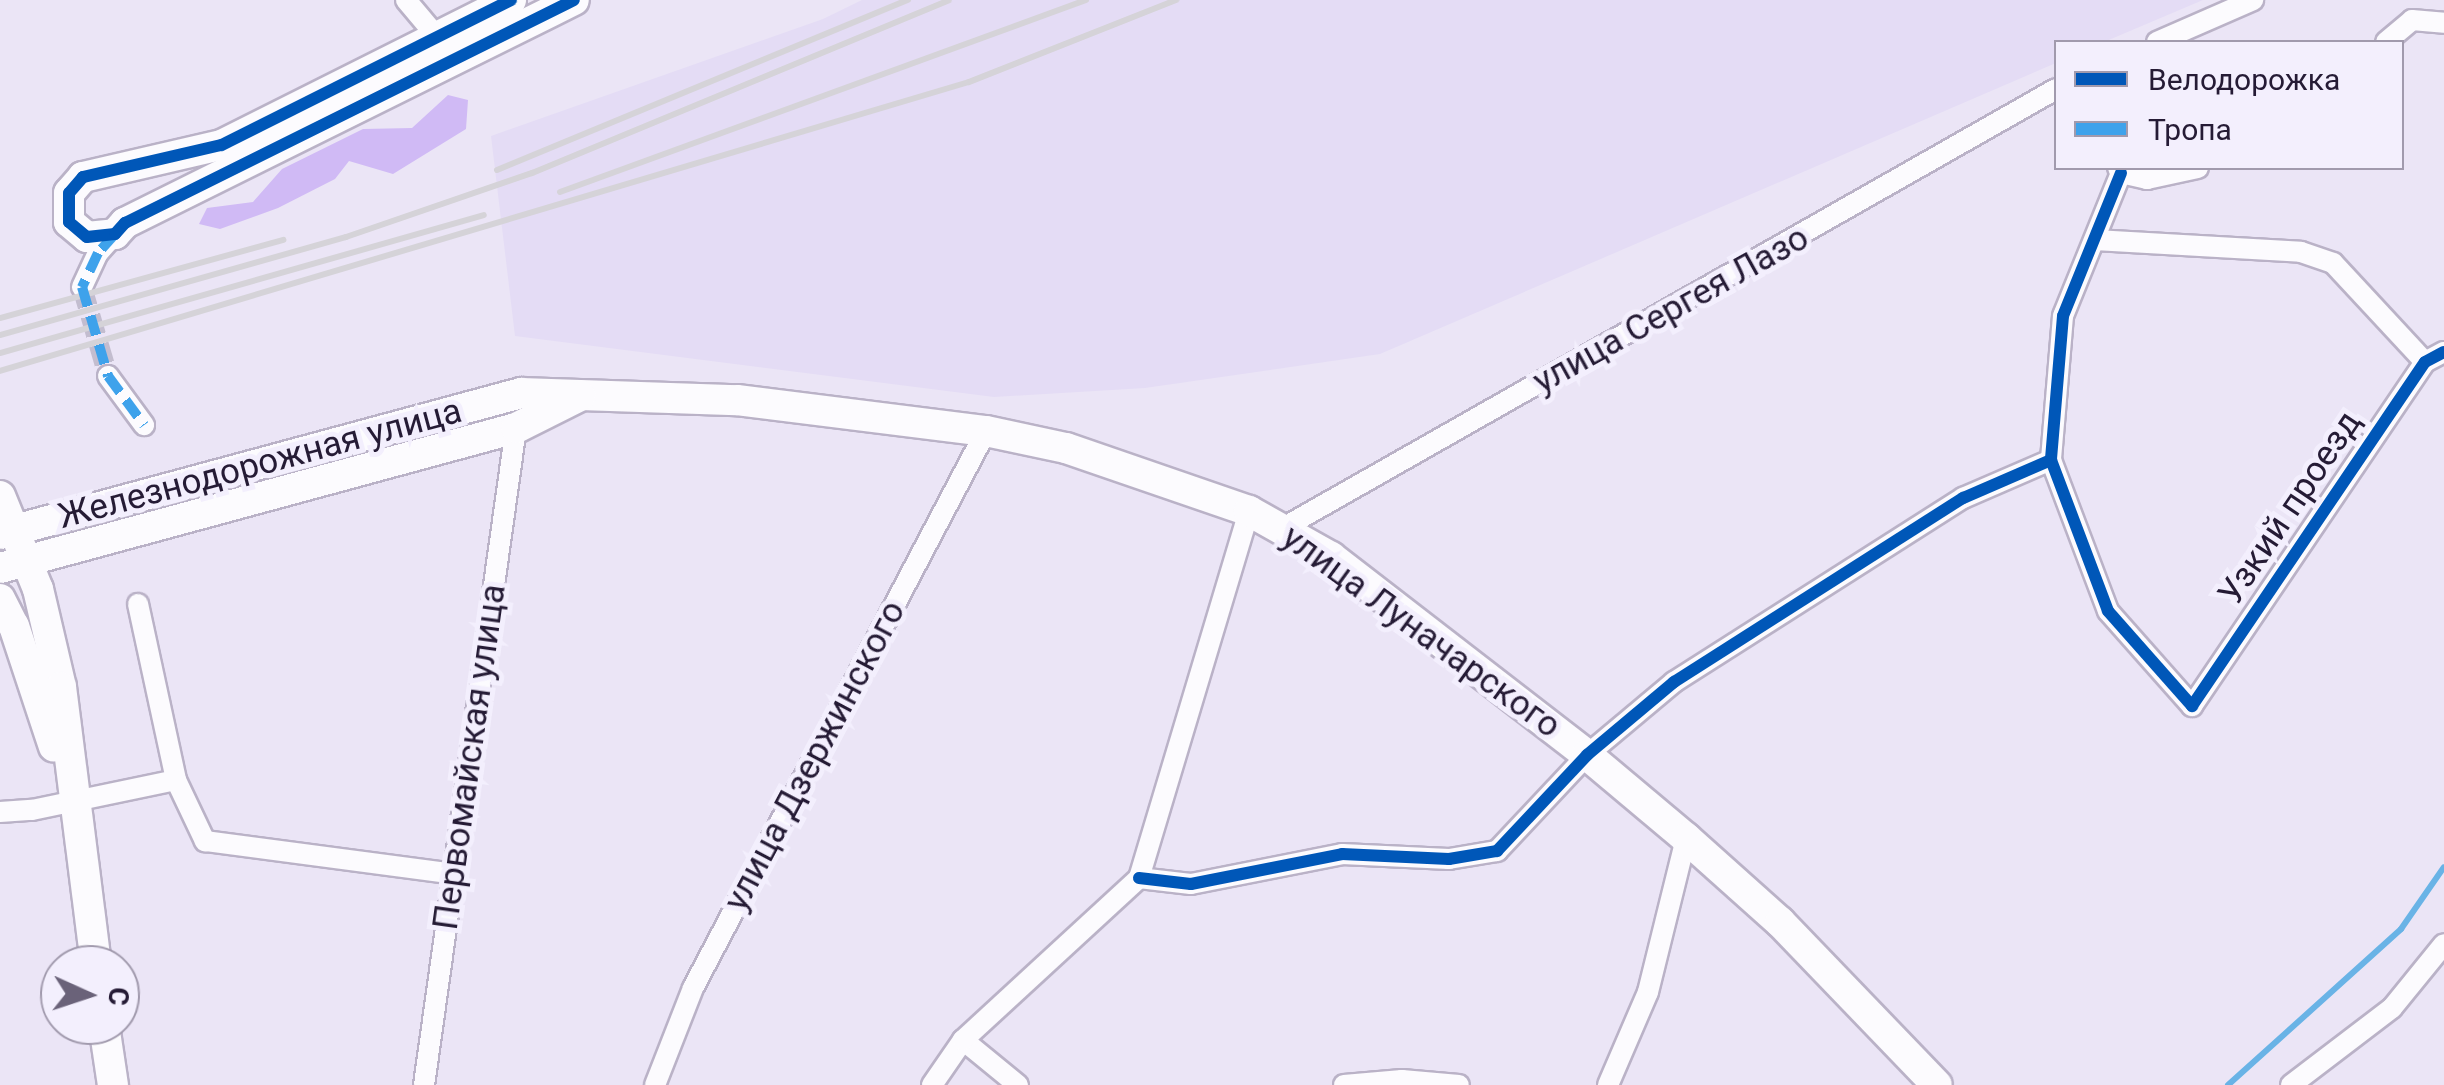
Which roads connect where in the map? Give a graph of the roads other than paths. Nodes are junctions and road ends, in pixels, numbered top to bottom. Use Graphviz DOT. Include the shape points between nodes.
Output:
graph roads {
  1 [pos="406,0"];
  2 [pos="511,0"];
  3 [pos="574,0"];
  4 [pos="2252,0"];
  5 [pos="2444,23"];
  6 [pos="438,38"];
  7 [pos="2162,40"];
  8 [pos="2388,40"];
  9 [pos="2054,90"];
  10 [pos="2120,170"];
  11 [pos="2188,170"];
  12 [pos="98,174"];
  13 [pos="120,228"];
  14 [pos="2095,240"];
  15 [pos="82,288"];
  16 [pos="2435,357"];
  17 [pos="108,376"];
  18 [pos="521,393"];
  19 [pos="582,395"];
  20 [pos="144,425"];
  21 [pos="516,428"];
  22 [pos="986,432"];
  23 [pos="2051,460"];
  24 [pos="0,496"];
  25 [pos="1250,511"];
  26 [pos="1284,528"];
  27 [pos="6,532"];
  28 [pos="13,564"];
  29 [pos="0,599"];
  30 [pos="138,604"];
  31 [pos="1587,755"];
  32 [pos="176,780"];
  33 [pos="73,802"];
  34 [pos="0,812"];
  35 [pos="1686,838"];
  36 [pos="454,874"];
  37 [pos="1139,878"];
  38 [pos="2444,944"];
  39 [pos="93,945"];
  40 [pos="963,1040"];
  41 [pos="107,1045"];
  42 [pos="112,1085"];
  43 [pos="424,1085"];
  44 [pos="655,1085"];
  45 [pos="932,1085"];
  46 [pos="1018,1085"];
  47 [pos="1344,1085"];
  48 [pos="1459,1085"];
  49 [pos="1608,1085"];
  50 [pos="1937,1085"];
  51 [pos="2291,1085"];
  1 -- 6 [label="street"];
  2 -- 6 [label="main road"];
  3 -- 13 [label="main road"];
  4 -- 7 [label="street"];
  5 -- 8 [label="street" via="2412,20"];
  6 -- 12 [label="main road" via="221,145"];
  9 -- 26 [label="street, улица Сергея Лазо"];
  10 -- 11 [label="street" via="2147,178"];
  10 -- 14 [label="street"];
  12 -- 13 [label="main road" via="124,189 130,201"];
  12 -- 13 [label="main road" via="74,184 66,211 87,236"];
  13 -- 15 [label="street" via="98,253"];
  14 -- 16 [label="street" via="2301,252 2333,263"];
  14 -- 23 [label="street" via="2063,316"];
  16 -- 23 [label="street, Узкий проезд" via="2192,706 2108,610"];
  17 -- 20 [label="street"];
  18 -- 19 [label="main road, улица Луначарского"];
  18 -- 21 [label="main road"];
  18 -- 27 [label="main road, Железнодорожная улица"];
  19 -- 21 [label="main road, Железнодорожная улица"];
  19 -- 22 [label="main road, улица Луначарского" via="737,400"];
  21 -- 28 [label="main road, Железнодорожная улица"];
  21 -- 36 [label="street, Первомайская улица"];
  22 -- 25 [label="main road, улица Луначарского" via="1130,468"];
  22 -- 44 [label="street, улица Дзержинского" via="693,988"];
  23 -- 31 [label="street" via="1963,498 1706,661"];
  24 -- 27 [label="main road"];
  25 -- 26 [label="main road, улица Луначарского"];
  25 -- 37 [label="street"];
  26 -- 31 [label="main road, улица Луначарского"];
  27 -- 28 [label="main road"];
  28 -- 33 [label="main road" via="38,588 61,687"];
  29 -- 33 [label="main road"];
  30 -- 32 [label="street"];
  31 -- 35 [label="main road, улица Луначарского"];
  31 -- 37 [label="street" via="1498,851 1449,858 1342,854 1191,884"];
  32 -- 33 [label="street"];
  32 -- 36 [label="street" via="205,840"];
  33 -- 34 [label="street"];
  33 -- 39 [label="main road"];
  35 -- 49 [label="street" via="1648,992"];
  35 -- 50 [label="main road, улица Луначарского" via="1780,922"];
  36 -- 43 [label="street, Первомайская улица"];
  37 -- 40 [label="street"];
  38 -- 51 [label="street" via="2392,1008"];
  40 -- 45 [label="street"];
  40 -- 46 [label="street"];
  41 -- 42 [label="main road"];
  47 -- 48 [label="street"];
}
